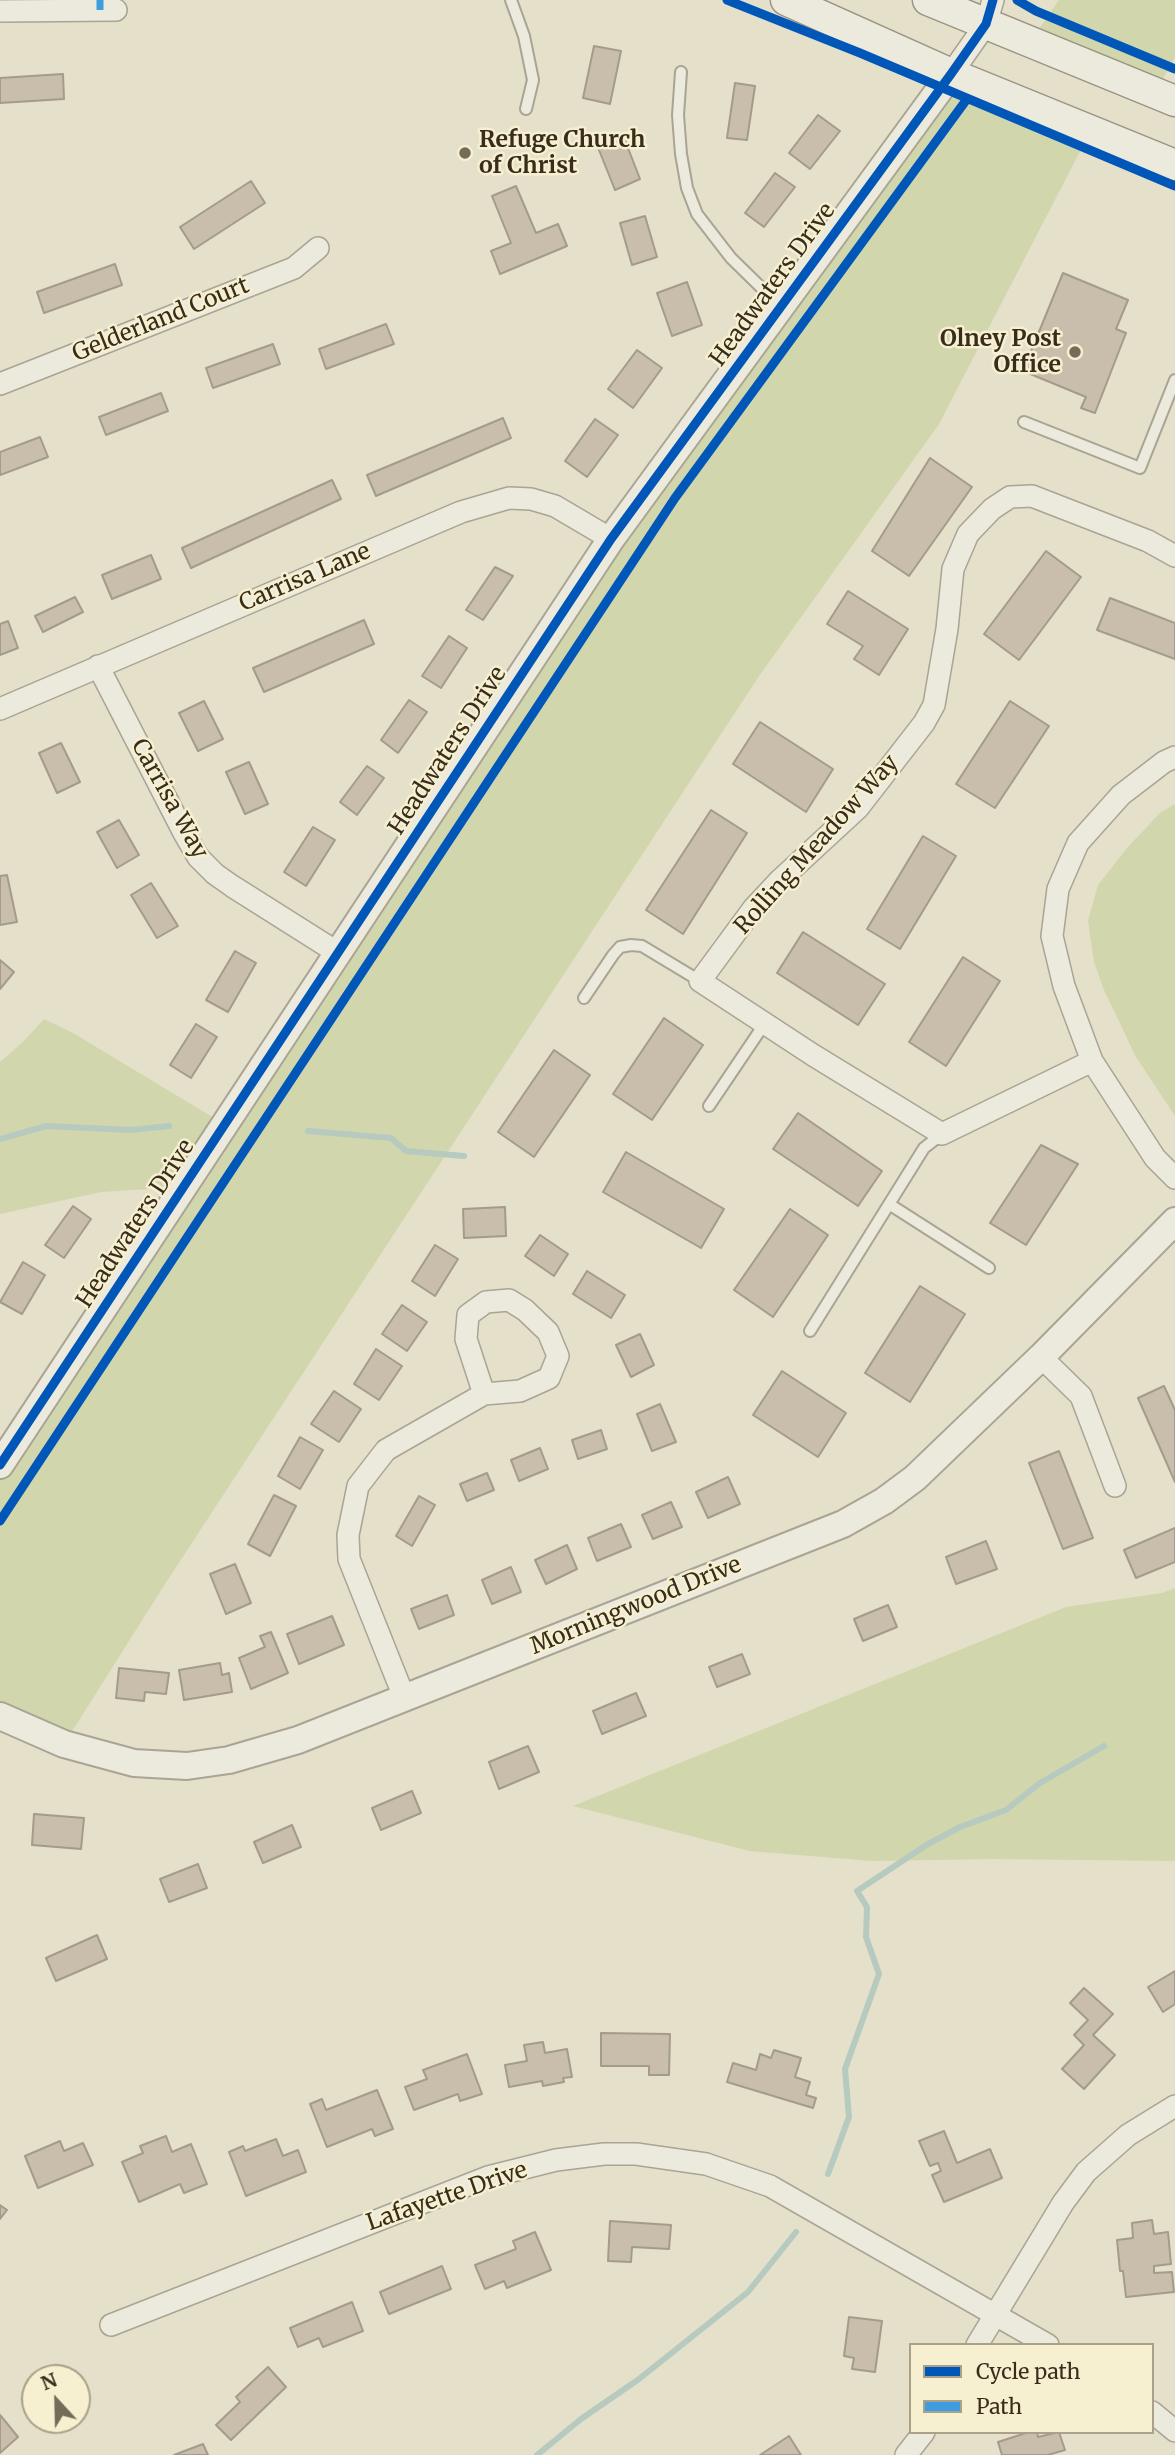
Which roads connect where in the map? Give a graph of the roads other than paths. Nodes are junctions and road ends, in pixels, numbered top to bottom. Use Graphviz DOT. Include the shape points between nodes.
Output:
graph roads {
  1 [pos="511,0"];
  2 [pos="786,0"];
  3 [pos="928,0"];
  4 [pos="116,10"];
  5 [pos="0,11"];
  6 [pos="989,12"];
  7 [pos="681,72"];
  8 [pos="951,74"];
  9 [pos="1175,101"];
  10 [pos="526,109"];
  11 [pos="1175,165"];
  12 [pos="318,248"];
  13 [pos="781,307"];
  14 [pos="1175,380"];
  15 [pos="0,384"];
  16 [pos="1024,422"];
  17 [pos="611,539"];
  18 [pos="1175,556"];
  19 [pos="98,666"];
  20 [pos="0,709"];
  21 [pos="1175,757"];
  22 [pos="338,953"];
  23 [pos="700,981"];
  24 [pos="584,998"];
  25 [pos="765,1023"];
  26 [pos="1092,1061"];
  27 [pos="709,1106"];
  28 [pos="942,1134"];
  29 [pos="1175,1178"];
  30 [pos="889,1204"];
  31 [pos="1175,1221"];
  32 [pos="989,1268"];
  33 [pos="810,1331"];
  34 [pos="1041,1357"];
  35 [pos="484,1395"];
  36 [pos="0,1465"];
  37 [pos="1115,1486"];
  38 [pos="404,1697"];
  39 [pos="0,1716"];
  40 [pos="1175,2106"];
  41 [pos="996,2314"];
  42 [pos="111,2325"];
  43 [pos="978,2343"];
  44 [pos="1045,2343"];
  45 [pos="1154,2414"];
  46 [pos="1175,2431"];
  47 [pos="922,2434"];
  48 [pos="906,2455"];
  1 -- 10 [label="lane" via="533,80"];
  2 -- 8 [label="main road"];
  3 -- 6 [label="main road"];
  4 -- 5 [label="street"];
  6 -- 8 [label="street"];
  6 -- 9 [label="main road"];
  7 -- 13 [label="lane" via="681,154 697,214 731,258"];
  8 -- 11 [label="main road"];
  8 -- 13 [label="street, Headwaters Drive"];
  12 -- 15 [label="street, Gelderland Court" via="294,268"];
  13 -- 17 [label="street, Headwaters Drive"];
  14 -- 16 [label="lane" via="1140,468"];
  17 -- 19 [label="street, Carrisa Lane" via="555,506 509,498 461,512"];
  17 -- 22 [label="street, Headwaters Drive"];
  18 -- 23 [label="street, Rolling Meadow Way" via="1032,496 1010,497 992,509 968,534 953,569 934,705 924,723 858,808 753,909"];
  19 -- 20 [label="street, Carrisa Lane"];
  19 -- 22 [label="street, Carrisa Way" via="198,857 232,886"];
  21 -- 26 [label="street" via="1121,795 1078,843 1058,889 1052,936 1064,986"];
  22 -- 36 [label="street, Headwaters Drive"];
  23 -- 24 [label="lane" via="642,946 631,945 620,947"];
  23 -- 25 [label="street"];
  25 -- 27 [label="lane"];
  25 -- 28 [label="street"];
  26 -- 28 [label="street"];
  26 -- 29 [label="street" via="1155,1158"];
  28 -- 30 [label="lane" via="925,1148"];
  30 -- 32 [label="lane"];
  30 -- 33 [label="lane"];
  31 -- 34 [label="street, Morningwood Drive"];
  34 -- 37 [label="street" via="1080,1396"];
  34 -- 38 [label="street, Morningwood Drive" via="915,1478 843,1524"];
  35 -- 35 [label="street" via="520,1391 549,1378 558,1356 548,1332 509,1300 486,1302 468,1315 466,1339"];
  35 -- 38 [label="street" via="386,1450 358,1486 348,1535 349,1559"];
  38 -- 39 [label="street, Morningwood Drive" via="262,1752 187,1766 106,1756 64,1744"];
  40 -- 41 [label="street" via="1128,2135 1086,2172"];
  41 -- 42 [label="street, Lafayette Drive" via="763,2183 690,2161 616,2154 556,2160 488,2177"];
  41 -- 43 [label="street"];
  41 -- 44 [label="street, Lafayette Drive"];
  45 -- 46 [label="street"];
  47 -- 48 [label="street"];
}
